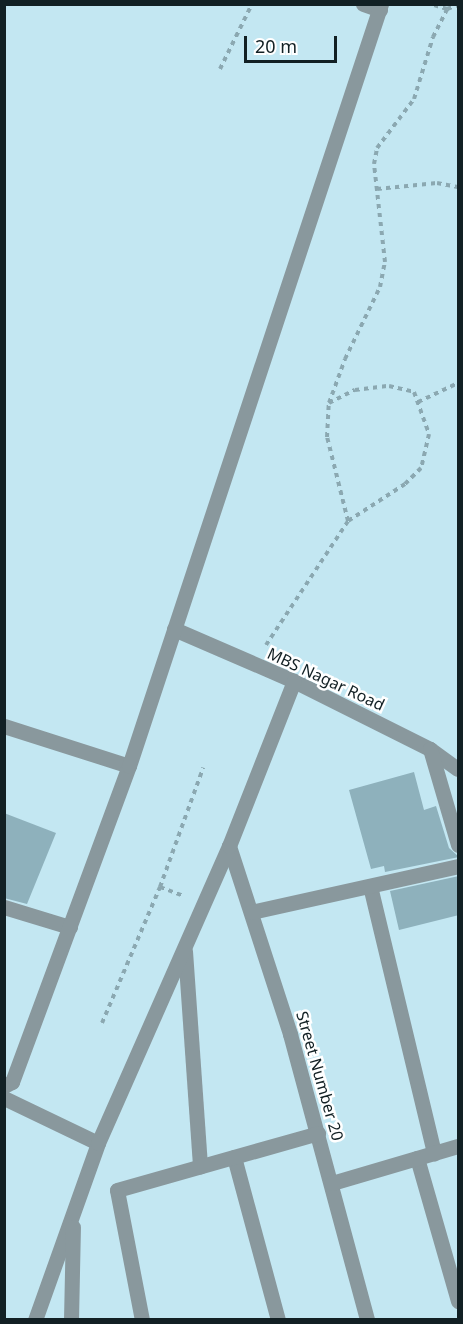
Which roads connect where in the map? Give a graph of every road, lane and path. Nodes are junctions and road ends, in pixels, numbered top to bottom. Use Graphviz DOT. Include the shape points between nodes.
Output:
graph roads {
  1 [pos="252,4"];
  2 [pos="363,4"];
  3 [pos="431,4"];
  4 [pos="452,4"];
  5 [pos="459,5"];
  6 [pos="380,7"];
  7 [pos="447,9"];
  8 [pos="220,69"];
  9 [pos="459,187"];
  10 [pos="377,189"];
  11 [pos="459,383"];
  12 [pos="418,402"];
  13 [pos="329,403"];
  14 [pos="348,521"];
  15 [pos="174,629"];
  16 [pos="253,664"];
  17 [pos="294,681"];
  18 [pos="4,726"];
  19 [pos="430,749"];
  20 [pos="129,766"];
  21 [pos="203,768"];
  22 [pos="459,769"];
  23 [pos="459,845"];
  24 [pos="229,846"];
  25 [pos="459,866"];
  26 [pos="370,886"];
  27 [pos="160,888"];
  28 [pos="204,903"];
  29 [pos="4,907"];
  30 [pos="250,912"];
  31 [pos="70,927"];
  32 [pos="185,948"];
  33 [pos="102,1023"];
  34 [pos="4,1086"];
  35 [pos="4,1098"];
  36 [pos="318,1133"];
  37 [pos="98,1143"];
  38 [pos="459,1146"];
  39 [pos="434,1153"];
  40 [pos="234,1157"];
  41 [pos="417,1158"];
  42 [pos="200,1166"];
  43 [pos="332,1183"];
  44 [pos="73,1215"];
  45 [pos="459,1301"];
  46 [pos="36,1320"];
  47 [pos="71,1320"];
  48 [pos="142,1320"];
  49 [pos="278,1320"];
  50 [pos="367,1320"];
  1 -- 8 [label="path"];
  2 -- 6 [label="street"];
  3 -- 7 [label="path"];
  4 -- 7 [label="path"];
  5 -- 7 [label="path"];
  6 -- 15 [label="street"];
  7 -- 10 [label="path" via="433,37 414,99 377,148"];
  9 -- 10 [label="path" via="437,183"];
  10 -- 13 [label="path" via="385,262 380,287 345,359"];
  11 -- 12 [label="path"];
  12 -- 13 [label="path" via="414,392 389,386 355,390"];
  12 -- 14 [label="path" via="429,434 421,468 405,484"];
  13 -- 14 [label="path" via="327,437"];
  14 -- 16 [label="path"];
  15 -- 16 [label="street, MBS Nagar Road"];
  15 -- 20 [label="street"];
  16 -- 17 [label="street, MBS Nagar Road"];
  17 -- 19 [label="street, MBS Nagar Road"];
  17 -- 24 [label="street"];
  18 -- 20 [label="street"];
  19 -- 22 [label="street, MBS Nagar Road"];
  19 -- 23 [label="street"];
  20 -- 31 [label="street"];
  21 -- 27 [label="path"];
  24 -- 28 [label="street"];
  24 -- 30 [label="street, Street Number 20"];
  25 -- 26 [label="street"];
  26 -- 30 [label="street"];
  26 -- 39 [label="street"];
  27 -- 28 [label="path"];
  27 -- 33 [label="path"];
  28 -- 32 [label="street"];
  29 -- 31 [label="street"];
  30 -- 36 [label="street, Street Number 20"];
  31 -- 34 [label="street" via="12,1082"];
  32 -- 37 [label="street"];
  32 -- 42 [label="street"];
  35 -- 37 [label="street"];
  36 -- 40 [label="street"];
  36 -- 43 [label="street, Street Number 20"];
  37 -- 44 [label="street"];
  38 -- 39 [label="street"];
  39 -- 41 [label="street"];
  40 -- 42 [label="street"];
  40 -- 49 [label="street"];
  41 -- 43 [label="street"];
  41 -- 45 [label="street"];
  42 -- 48 [label="street" via="117,1190"];
  43 -- 50 [label="street, Street Number 20"];
  44 -- 46 [label="street"];
  44 -- 47 [label="street"];
}
